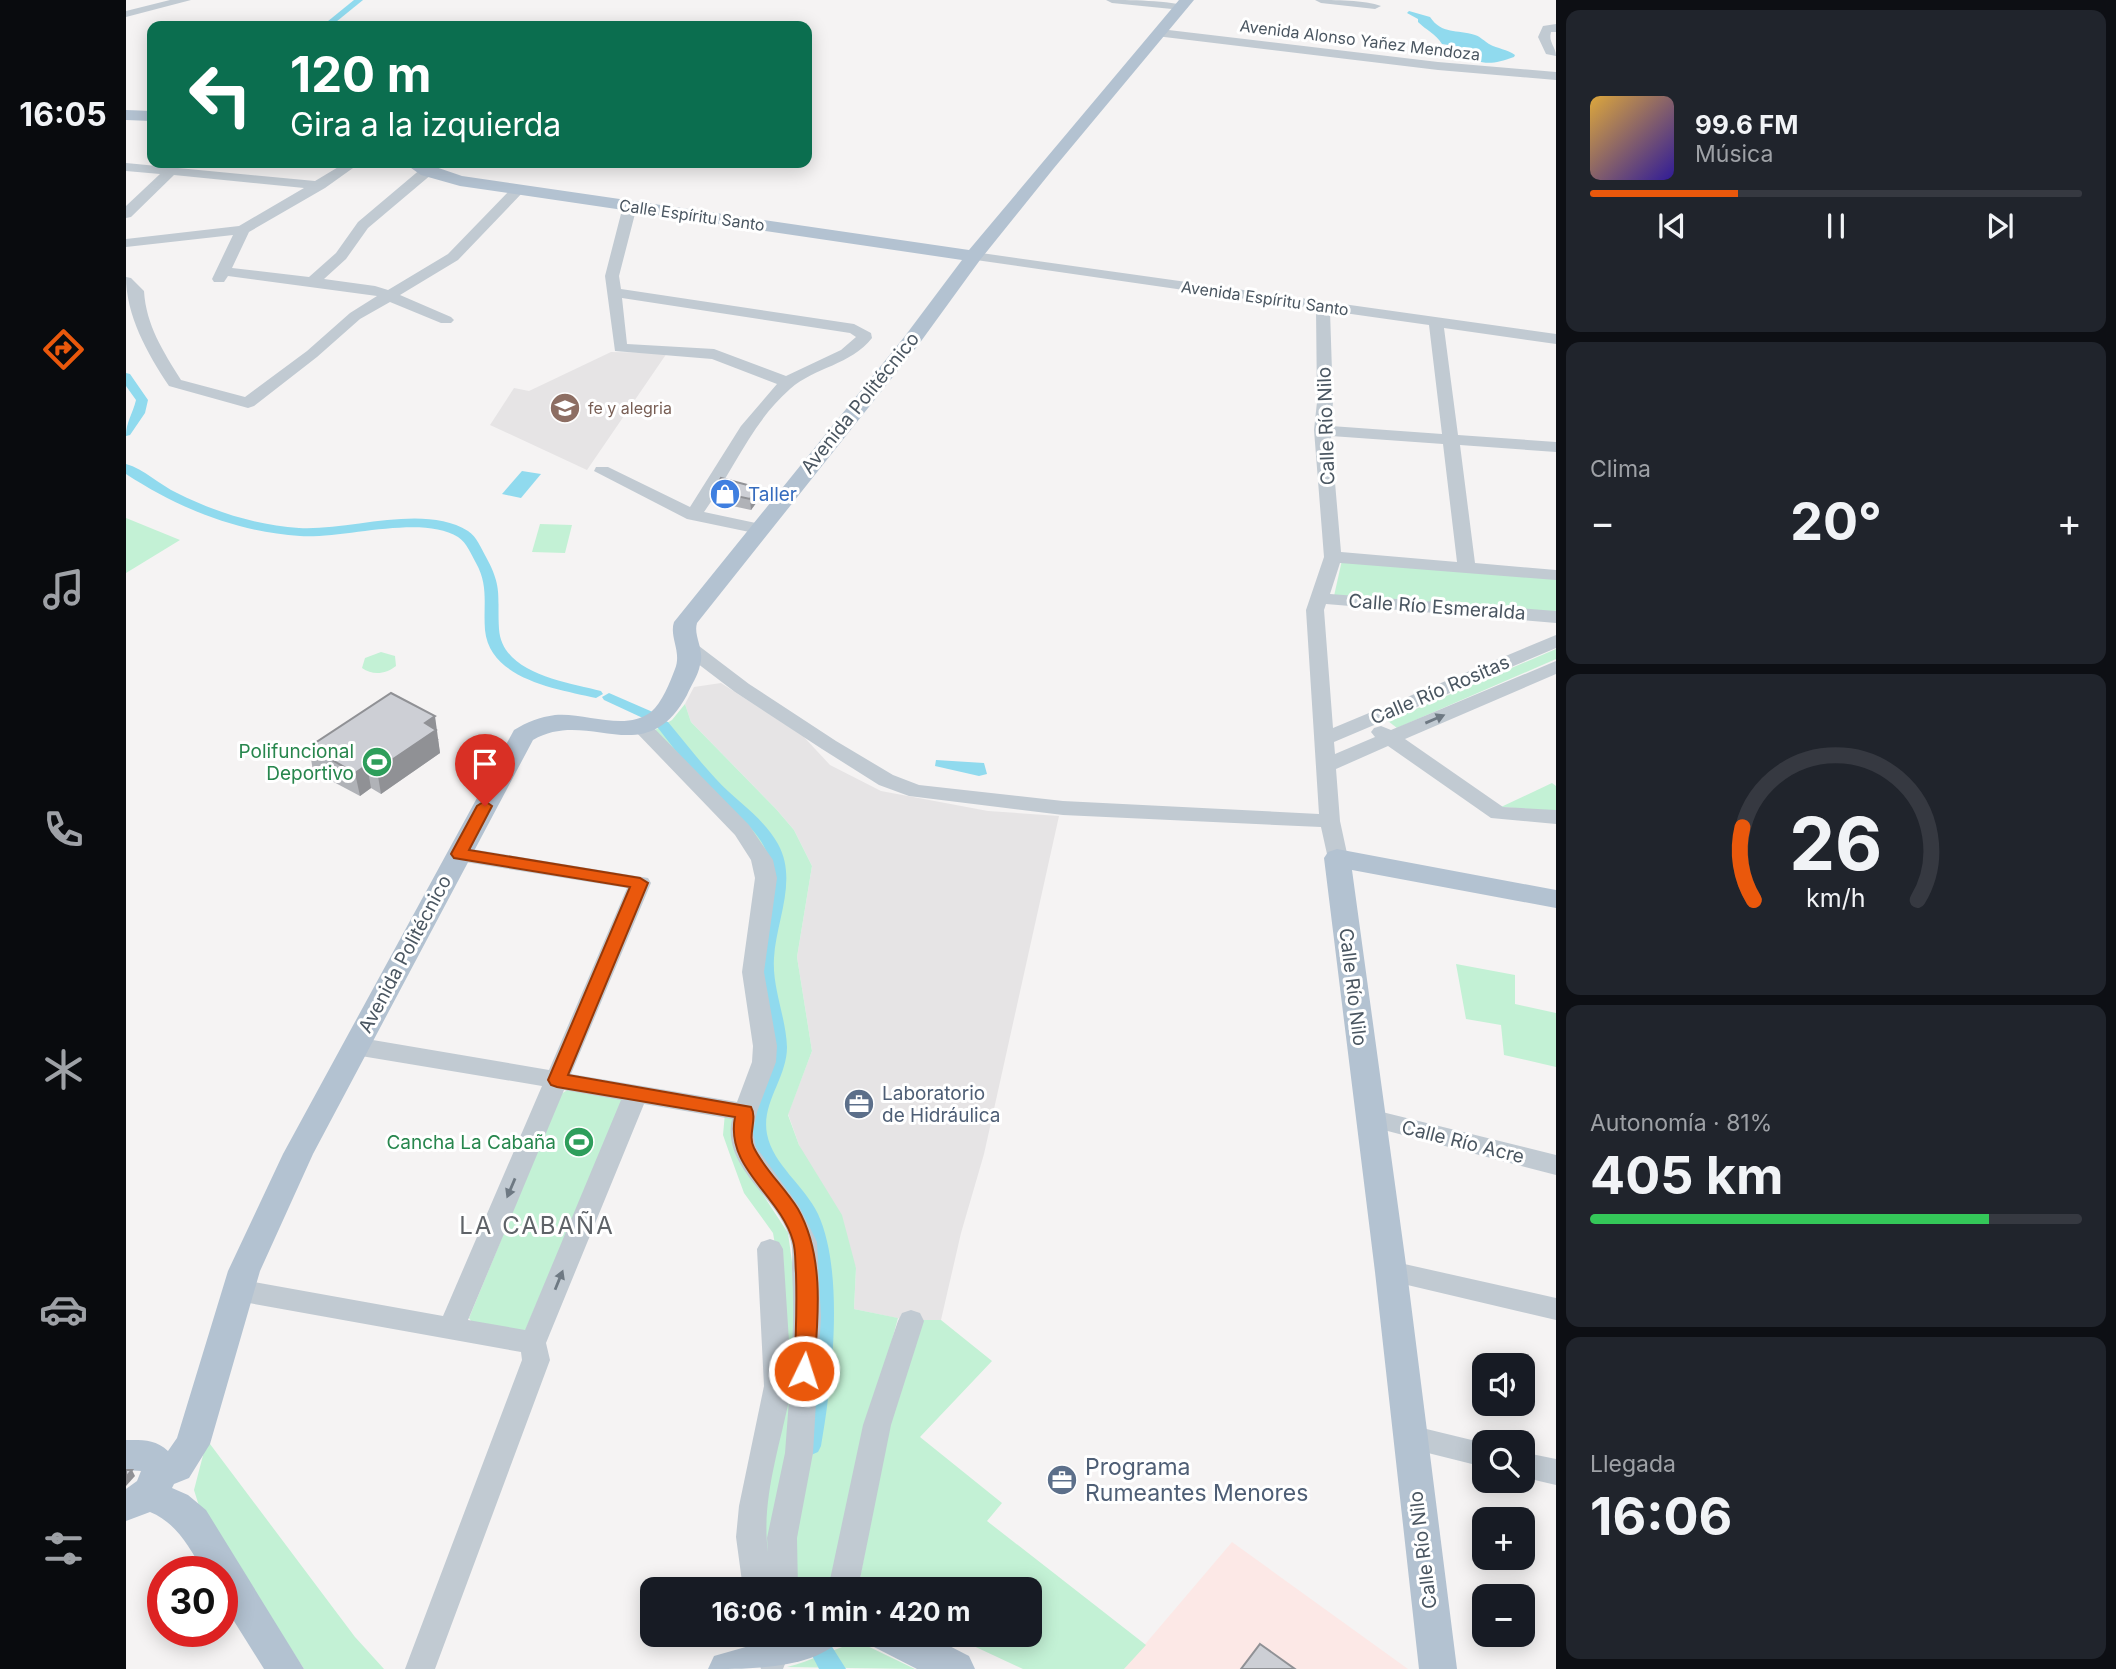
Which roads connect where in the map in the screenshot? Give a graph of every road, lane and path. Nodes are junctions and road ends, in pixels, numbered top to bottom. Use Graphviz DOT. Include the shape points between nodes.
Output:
graph roads {
  1 [pos="185,0"];
  2 [pos="1112,0"];
  3 [pos="1321,0"];
  4 [pos="1184,4"];
  5 [pos="1375,6"];
  6 [pos="130,12"];
  7 [pos="1555,28"];
  8 [pos="1160,33"];
  9 [pos="1553,51"];
  10 [pos="1556,76"];
  11 [pos="126,115"];
  12 [pos="147,116"];
  13 [pos="126,167"];
  14 [pos="346,168"];
  15 [pos="419,168"];
  16 [pos="423,168"];
  17 [pos="172,171"];
  18 [pos="320,185"];
  19 [pos="518,190"];
  20 [pos="630,206"];
  21 [pos="126,214"];
  22 [pos="243,230"];
  23 [pos="126,243"];
  24 [pos="974,256"];
  25 [pos="126,281"];
  26 [pos="312,283"];
  27 [pos="613,292"];
  28 [pos="389,294"];
  29 [pos="1316,309"];
  30 [pos="446,320"];
  31 [pos="1436,325"];
  32 [pos="1555,345"];
  33 [pos="788,382"];
  34 [pos="1322,430"];
  35 [pos="1450,440"];
  36 [pos="1556,447"];
  37 [pos="602,471"];
  38 [pos="693,515"];
  39 [pos="759,529"];
  40 [pos="1333,557"];
  41 [pos="1467,568"];
  42 [pos="1556,575"];
  43 [pos="1317,598"];
  44 [pos="1556,618"];
  45 [pos="1556,641"];
  46 [pos="692,650"];
  47 [pos="1556,667"];
  48 [pos="650,721"];
  49 [pos="1365,721"];
  50 [pos="1391,738"];
  51 [pos="1325,739"];
  52 [pos="1327,765"];
  53 [pos="1556,817"];
  54 [pos="1331,821"];
  55 [pos="459,854"];
  56 [pos="1337,858"];
  57 [pos="1556,899"];
  58 [pos="355,1046"];
  59 [pos="557,1080"];
  60 [pos="636,1094"];
  61 [pos="745,1112"];
  62 [pos="1370,1118"];
  63 [pos="1556,1165"];
  64 [pos="770,1249"];
  65 [pos="1391,1272"];
  66 [pos="238,1290"];
  67 [pos="1556,1309"];
  68 [pos="911,1321"];
  69 [pos="451,1329"];
  70 [pos="533,1343"];
  71 [pos="1410,1437"];
  72 [pos="1472,1452"];
  73 [pos="126,1455"];
  74 [pos="1535,1467"];
  75 [pos="1556,1472"];
  76 [pos="139,1500"];
  77 [pos="756,1577"];
  78 [pos="782,1577"];
  79 [pos="845,1577"];
  80 [pos="784,1647"];
  81 [pos="913,1647"];
  82 [pos="285,1669"];
  83 [pos="420,1669"];
  84 [pos="727,1669"];
  85 [pos="956,1669"];
  86 [pos="1438,1669"];
  1 -- 6 [label="street"];
  2 -- 4 [label="street"];
  3 -- 5 [label="street"];
  4 -- 8 [label="main road, Avenida Politécnico"];
  7 -- 9 [label="street" via="1544,35"];
  8 -- 10 [label="street, Avenida Alonso Yañez Mendoza"];
  8 -- 24 [label="main road, Avenida Politécnico"];
  11 -- 12 [label="main road"];
  13 -- 17 [label="street"];
  14 -- 18 [label="street"];
  15 -- 26 [label="street"];
  16 -- 19 [label="main road, Calle Espíritu Santo" via="460,181"];
  17 -- 18 [label="street"];
  17 -- 21 [label="street"];
  18 -- 22 [label="street"];
  19 -- 20 [label="main road, Calle Espíritu Santo"];
  19 -- 28 [label="street" via="453,257"];
  20 -- 24 [label="main road, Calle Espíritu Santo"];
  20 -- 27 [label="street" via="612,276"];
  22 -- 23 [label="street"];
  22 -- 26 [label="street" via="220,275"];
  24 -- 29 [label="street, Avenida Espíritu Santo"];
  24 -- 39 [label="main road, Avenida Politécnico"];
  25 -- 28 [label="street" via="137,291 138,313 175,383 248,403"];
  26 -- 28 [label="street"];
  27 -- 33 [label="street" via="620,348 714,354"];
  27 -- 33 [label="street" via="863,333 857,347 843,357"];
  28 -- 30 [label="street"];
  29 -- 31 [label="street, Avenida Espíritu Santo"];
  29 -- 34 [label="street, Calle Río Nilo" via="1325,402"];
  31 -- 32 [label="street, Avenida Espíritu Santo"];
  31 -- 35 [label="street"];
  33 -- 38 [label="street" via="753,416 716,485"];
  34 -- 35 [label="street"];
  34 -- 40 [label="street, Calle Río Nilo"];
  35 -- 36 [label="street"];
  35 -- 41 [label="street"];
  37 -- 38 [label="street"];
  38 -- 39 [label="street"];
  39 -- 46 [label="main road, Avenida Politécnico" via="686,622"];
  40 -- 41 [label="street"];
  40 -- 43 [label="street, Calle Río Nilo"];
  41 -- 42 [label="street"];
  43 -- 44 [label="street, Calle Río Esmeralda"];
  43 -- 51 [label="street, Calle Río Nilo"];
  45 -- 49 [label="street, Calle Río Rositas"];
  46 -- 48 [label="main road, Avenida Politécnico" via="687,670"];
  46 -- 54 [label="street" via="829,745 909,789 1063,808"];
  50 -- 47 [label="street, Calle Río Rositas, one-way"];
  48 -- 55 [label="main road, Avenida Politécnico" via="550,722 530,728"];
  48 -- 61 [label="street" via="762,860 766,878 753,972 764,1062"];
  49 -- 50 [label="street"];
  49 -- 51 [label="street, Calle Río Rositas"];
  50 -- 52 [label="street, Calle Río Rositas"];
  50 -- 53 [label="street" via="1498,813"];
  51 -- 52 [label="street, Calle Río Nilo"];
  52 -- 54 [label="street, Calle Río Nilo"];
  54 -- 56 [label="street, Calle Río Nilo"];
  55 -- 58 [label="main road, Avenida Politécnico"];
  55 -- 59 [label="street" via="640,883"];
  56 -- 57 [label="main road"];
  56 -- 62 [label="main road, Calle Río Nilo"];
  58 -- 59 [label="street"];
  58 -- 66 [label="main road, Avenida Politécnico" via="298,1154"];
  59 -- 60 [label="street"];
  59 -- 69 [label="street, one-way"];
  60 -- 61 [label="street"];
  70 -- 60 [label="street, one-way"];
  61 -- 78 [label="street" via="744,1149 790,1213 804,1242 808,1317 799,1453 782,1538"];
  62 -- 63 [label="street, Calle Río Acre"];
  62 -- 65 [label="main road, Calle Río Nilo"];
  64 -- 77 [label="street" via="778,1386 754,1506 751,1537"];
  65 -- 67 [label="street"];
  65 -- 71 [label="main road, Calle Río Nilo"];
  66 -- 69 [label="street"];
  66 -- 76 [label="main road, Avenida Politécnico" via="193,1444 177,1467"];
  68 -- 79 [label="street" via="877,1425"];
  69 -- 70 [label="street"];
  70 -- 83 [label="street" via="536,1360"];
  71 -- 72 [label="street"];
  71 -- 86 [label="main road, Calle Río Nilo"];
  73 -- 76 [label="main road" via="148,1455 158,1465"];
  74 -- 75 [label="street"];
  76 -- 82 [label="main road" via="175,1506 193,1522"];
  80 -- 84 [label="main road"];
  81 -- 85 [label="main road"];
}
